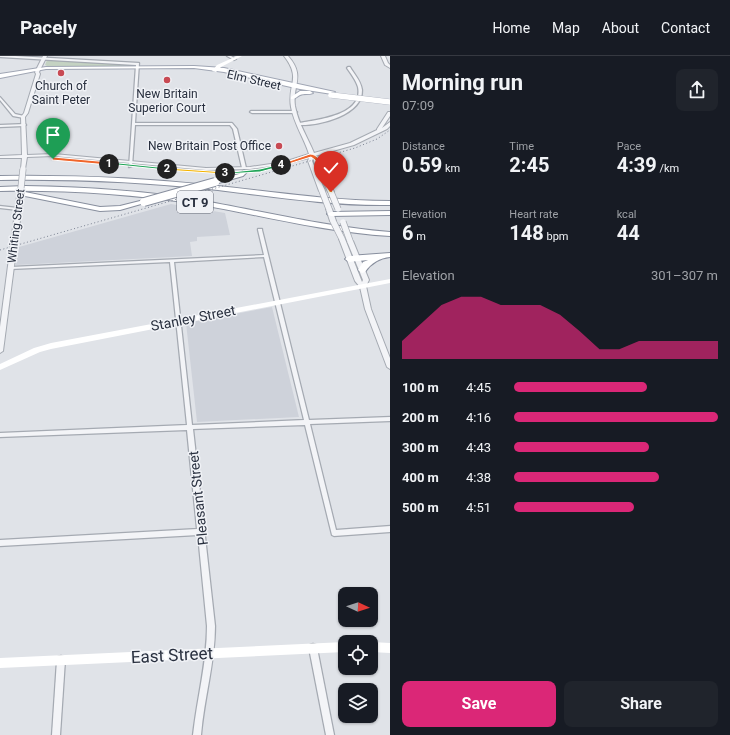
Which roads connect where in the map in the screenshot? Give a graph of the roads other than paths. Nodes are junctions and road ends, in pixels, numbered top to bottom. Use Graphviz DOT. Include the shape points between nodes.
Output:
graph roads {
  1 [pos="0,56"];
  2 [pos="228,56"];
  3 [pos="240,56"];
  4 [pos="286,56"];
  5 [pos="383,56"];
  6 [pos="45,57"];
  7 [pos="235,58"];
  8 [pos="389,64"];
  9 [pos="138,67"];
  10 [pos="40,68"];
  11 [pos="349,68"];
  12 [pos="215,70"];
  13 [pos="235,75"];
  14 [pos="246,75"];
  15 [pos="0,76"];
  16 [pos="294,88"];
  17 [pos="313,93"];
  18 [pos="332,94"];
  19 [pos="0,98"];
  20 [pos="293,98"];
  21 [pos="390,98"];
  22 [pos="390,102"];
  23 [pos="252,112"];
  24 [pos="295,112"];
  25 [pos="390,113"];
  26 [pos="24,115"];
  27 [pos="390,123"];
  28 [pos="24,124"];
  29 [pos="134,124"];
  30 [pos="300,124"];
  31 [pos="0,126"];
  32 [pos="378,131"];
  33 [pos="312,155"];
  34 [pos="0,157"];
  35 [pos="25,157"];
  36 [pos="0,160"];
  37 [pos="130,164"];
  38 [pos="244,170"];
  39 [pos="0,178"];
  40 [pos="0,189"];
  41 [pos="0,192"];
  42 [pos="306,198"];
  43 [pos="390,198"];
  44 [pos="390,203"];
  45 [pos="0,207"];
  46 [pos="18,209"];
  47 [pos="339,212"];
  48 [pos="390,213"];
  49 [pos="331,214"];
  50 [pos="260,230"];
  51 [pos="390,234"];
  52 [pos="266,256"];
  53 [pos="387,256"];
  54 [pos="353,259"];
  55 [pos="172,260"];
  56 [pos="11,268"];
  57 [pos="362,270"];
  58 [pos="390,281"];
  59 [pos="363,286"];
  60 [pos="278,302"];
  61 [pos="179,321"];
  62 [pos="0,351"];
  63 [pos="0,367"];
  64 [pos="390,367"];
  65 [pos="390,419"];
  66 [pos="307,423"];
  67 [pos="191,427"];
  68 [pos="0,435"];
  69 [pos="390,529"];
  70 [pos="201,532"];
  71 [pos="0,543"];
  72 [pos="338,647"];
  73 [pos="378,647"];
  74 [pos="313,648"];
  75 [pos="390,648"];
  76 [pos="210,653"];
  77 [pos="61,660"];
  78 [pos="0,663"];
  79 [pos="56,735"];
  80 [pos="197,735"];
  81 [pos="330,735"];
  1 -- 6 [label="street"];
  2 -- 7 [label="street"];
  3 -- 7 [label="main road"];
  4 -- 16 [label="street" via="295,70"];
  5 -- 8 [label="street"];
  6 -- 9 [label="street" via="138,64"];
  6 -- 10 [label="street, Whiting Street"];
  7 -- 12 [label="main road"];
  9 -- 10 [label="main road"];
  9 -- 12 [label="main road"];
  9 -- 29 [label="street"];
  10 -- 15 [label="main road"];
  10 -- 26 [label="street, Whiting Street"];
  11 -- 30 [label="street" via="360,90 355,105 333,118"];
  12 -- 13 [label="main road, Elm Street"];
  12 -- 14 [label="main road, Elm Street"];
  13 -- 14 [label="main road"];
  13 -- 16 [label="main road, Elm Street"];
  14 -- 16 [label="main road, Elm Street"];
  16 -- 17 [label="main road"];
  16 -- 18 [label="main road"];
  16 -- 20 [label="street"];
  17 -- 18 [label="main road"];
  17 -- 20 [label="main road" via="300,93"];
  18 -- 21 [label="main road"];
  18 -- 22 [label="main road, bridge"];
  19 -- 26 [label="street" via="14,115"];
  20 -- 24 [label="street"];
  23 -- 24 [label="street"];
  24 -- 30 [label="street"];
  25 -- 32 [label="street"];
  26 -- 28 [label="street, Whiting Street" via="27,114"];
  27 -- 32 [label="street"];
  28 -- 31 [label="street"];
  28 -- 35 [label="street, Whiting Street"];
  29 -- 37 [label="street"];
  29 -- 38 [label="street" via="231,124"];
  30 -- 33 [label="street"];
  32 -- 33 [label="street" via="354,143"];
  33 -- 38 [label="street" via="270,169"];
  33 -- 47 [label="street, bridge" via="318,161"];
  33 -- 49 [label="street, bridge" via="310,161"];
  34 -- 35 [label="street"];
  35 -- 36 [label="street"];
  35 -- 37 [label="street"];
  35 -- 46 [label="street, Whiting Street, bridge"];
  37 -- 38 [label="street" via="208,173"];
  38 -- 41 [label="highway, bridge" via="239,176 120,208 100,209 43,196"];
  39 -- 42 [label="highway, CT 9" via="137,180"];
  40 -- 51 [label="highway, CT 9" via="71,189 149,195 329,228"];
  42 -- 43 [label="highway"];
  42 -- 44 [label="highway, CT 9" via="350,203"];
  45 -- 46 [label="street"];
  46 -- 56 [label="street, Whiting Street"];
  47 -- 48 [label="highway"];
  47 -- 49 [label="highway"];
  47 -- 54 [label="street, bridge" via="350,241"];
  49 -- 54 [label="street, bridge"];
  50 -- 52 [label="street"];
  52 -- 55 [label="street"];
  52 -- 60 [label="street"];
  53 -- 54 [label="highway"];
  53 -- 57 [label="highway" via="368,262"];
  54 -- 57 [label="street"];
  54 -- 59 [label="street" via="358,281"];
  55 -- 56 [label="street"];
  55 -- 61 [label="street, Pleasant Street"];
  56 -- 62 [label="street, Whiting Street"];
  57 -- 59 [label="street" via="366,280"];
  58 -- 59 [label="main road, Stanley Street"];
  59 -- 60 [label="main road, Stanley Street"];
  59 -- 64 [label="street"];
  60 -- 61 [label="main road, Stanley Street"];
  60 -- 66 [label="street"];
  61 -- 63 [label="main road, Stanley Street" via="50,346"];
  61 -- 67 [label="street, Pleasant Street"];
  65 -- 66 [label="street"];
  66 -- 67 [label="street"];
  66 -- 69 [label="street" via="334,533"];
  67 -- 68 [label="street"];
  67 -- 70 [label="street, Pleasant Street"];
  70 -- 71 [label="street"];
  70 -- 76 [label="street, Pleasant Street" via="211,626"];
  72 -- 74 [label="main road, East Street"];
  73 -- 75 [label="main road"];
  74 -- 76 [label="main road, East Street"];
  74 -- 81 [label="street"];
  76 -- 77 [label="main road, East Street"];
  76 -- 80 [label="street, Pleasant Street"];
  77 -- 78 [label="main road, East Street"];
  77 -- 79 [label="street"];
}
